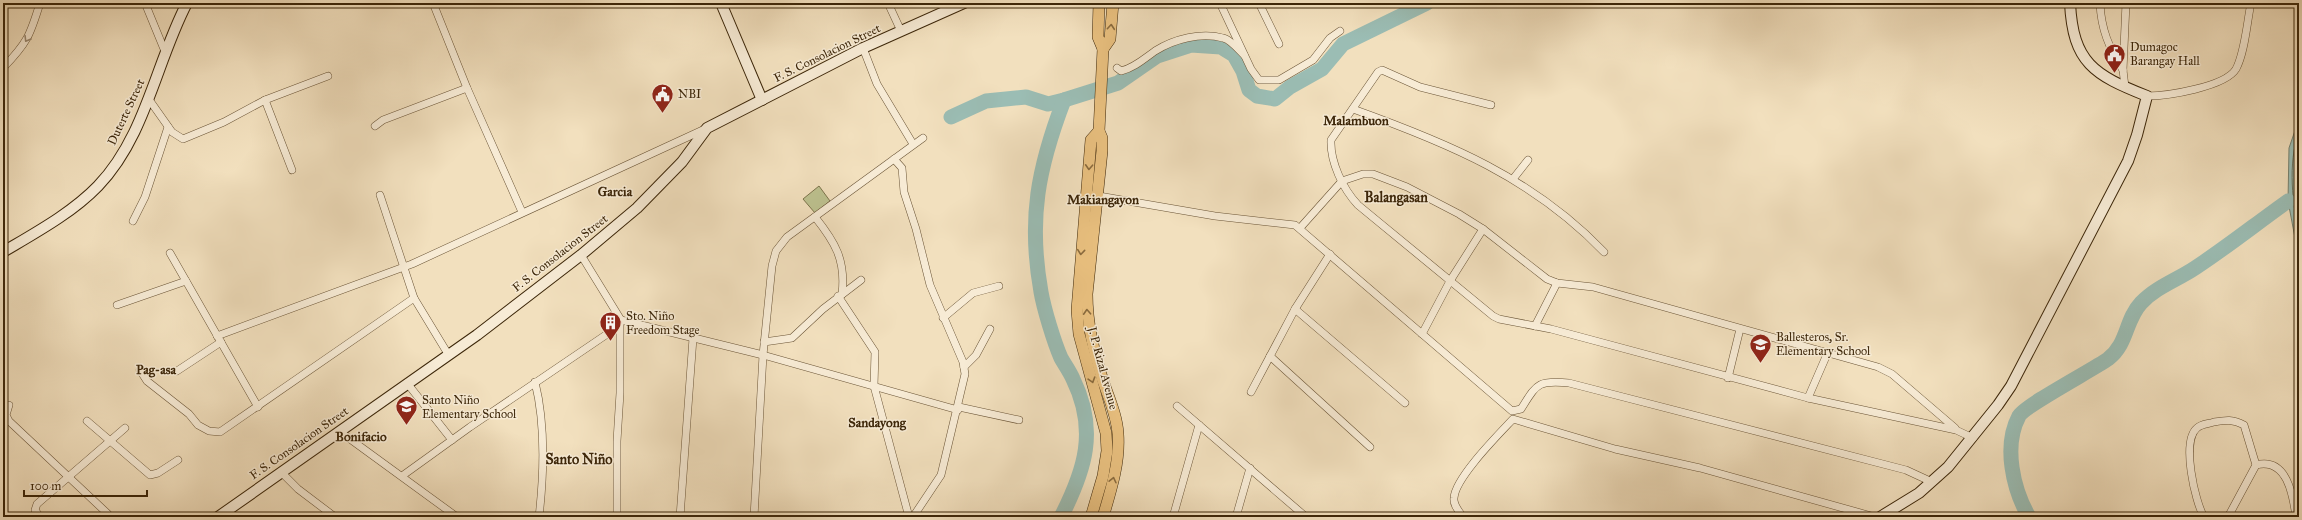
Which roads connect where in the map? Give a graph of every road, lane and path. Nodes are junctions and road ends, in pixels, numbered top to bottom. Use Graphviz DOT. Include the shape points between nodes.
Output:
graph roads {
  1 [pos="40,3"];
  2 [pos="145,3"];
  3 [pos="187,3"];
  4 [pos="433,3"];
  5 [pos="721,3"];
  6 [pos="888,3"];
  7 [pos="964,3"];
  8 [pos="1099,3"];
  9 [pos="1113,3"];
  10 [pos="1220,3"];
  11 [pos="1259,3"];
  12 [pos="2070,3"];
  13 [pos="2100,3"];
  14 [pos="2126,3"];
  15 [pos="2252,3"];
  16 [pos="901,31"];
  17 [pos="1340,31"];
  18 [pos="1279,44"];
  19 [pos="863,48"];
  20 [pos="1102,49"];
  21 [pos="166,54"];
  22 [pos="1247,58"];
  23 [pos="3,68"];
  24 [pos="1117,68"];
  25 [pos="2123,70"];
  26 [pos="328,76"];
  27 [pos="467,88"];
  28 [pos="2125,88"];
  29 [pos="2147,96"];
  30 [pos="148,98"];
  31 [pos="265,100"];
  32 [pos="762,100"];
  33 [pos="1491,104"];
  34 [pos="1353,109"];
  35 [pos="375,126"];
  36 [pos="168,127"];
  37 [pos="707,128"];
  38 [pos="923,138"];
  39 [pos="914,144"];
  40 [pos="894,159"];
  41 [pos="1528,160"];
  42 [pos="292,170"];
  43 [pos="1513,179"];
  44 [pos="1342,181"];
  45 [pos="380,195"];
  46 [pos="1093,195"];
  47 [pos="522,212"];
  48 [pos="815,217"];
  49 [pos="133,221"];
  50 [pos="1300,228"];
  51 [pos="1483,229"];
  52 [pos="3,252"];
  53 [pos="1604,252"];
  54 [pos="170,253"];
  55 [pos="1330,254"];
  56 [pos="582,255"];
  57 [pos="403,266"];
  58 [pos="861,280"];
  59 [pos="186,281"];
  60 [pos="1450,281"];
  61 [pos="1083,282"];
  62 [pos="1557,283"];
  63 [pos="999,286"];
  64 [pos="840,295"];
  65 [pos="414,298"];
  66 [pos="116,306"];
  67 [pos="1295,309"];
  68 [pos="943,318"];
  69 [pos="620,323"];
  70 [pos="1535,326"];
  71 [pos="990,328"];
  72 [pos="1740,329"];
  73 [pos="1422,334"];
  74 [pos="693,338"];
  75 [pos="219,339"];
  76 [pos="764,342"];
  77 [pos="1828,352"];
  78 [pos="448,354"];
  79 [pos="763,355"];
  80 [pos="1270,356"];
  81 [pos="964,367"];
  82 [pos="140,370"];
  83 [pos="177,371"];
  84 [pos="1728,378"];
  85 [pos="535,382"];
  86 [pos="407,383"];
  87 [pos="874,386"];
  88 [pos="1251,392"];
  89 [pos="1808,398"];
  90 [pos="1405,403"];
  91 [pos="9,405"];
  92 [pos="1177,406"];
  93 [pos="258,407"];
  94 [pos="958,408"];
  95 [pos="1512,411"];
  96 [pos="1513,419"];
  97 [pos="1019,420"];
  98 [pos="87,421"];
  99 [pos="1199,425"];
  100 [pos="125,428"];
  101 [pos="1956,430"];
  102 [pos="339,431"];
  103 [pos="1973,438"];
  104 [pos="109,440"];
  105 [pos="452,440"];
  106 [pos="1370,447"];
  107 [pos="178,460"];
  108 [pos="2256,464"];
  109 [pos="1250,468"];
  110 [pos="281,472"];
  111 [pos="402,476"];
  112 [pos="68,477"];
  113 [pos="1932,482"];
  114 [pos="108,514"];
  115 [pos="1304,516"];
  116 [pos="40,517"];
  117 [pos="218,517"];
  118 [pos="335,517"];
  119 [pos="457,517"];
  120 [pos="539,517"];
  121 [pos="617,517"];
  122 [pos="680,517"];
  123 [pos="754,517"];
  124 [pos="909,517"];
  125 [pos="913,517"];
  126 [pos="1092,517"];
  127 [pos="1103,517"];
  128 [pos="1173,517"];
  129 [pos="1236,517"];
  130 [pos="1463,517"];
  131 [pos="1876,517"];
  132 [pos="1880,517"];
  133 [pos="2204,517"];
  134 [pos="2228,517"];
  135 [pos="2296,517"];
  1 -- 23 [label="street, one-way" via="30,36 20,51"];
  2 -- 21 [label="street"];
  3 -- 21 [label="street, Duterte Street"];
  4 -- 27 [label="street"];
  5 -- 32 [label="street"];
  6 -- 16 [label="street"];
  7 -- 16 [label="street, F. S. Consolacion Street"];
  8 -- 20 [label="main road, J. P. Rizal Avenue" via="1098,37"];
  20 -- 9 [label="main road, J. P. Rizal Avenue, one-way" via="1110,39"];
  10 -- 22 [label="street"];
  11 -- 18 [label="street"];
  12 -- 28 [label="street" via="2071,29 2076,45 2085,59 2102,76"];
  13 -- 25 [label="street" via="2105,36"];
  14 -- 25 [label="street"];
  15 -- 29 [label="street" via="2239,59 2230,75 2209,85"];
  16 -- 19 [label="street, F. S. Consolacion Street"];
  17 -- 22 [label="street" via="1330,38 1313,60 1279,80 1259,80"];
  19 -- 32 [label="street, F. S. Consolacion Street"];
  19 -- 39 [label="street" via="877,84"];
  20 -- 46 [label="main road, J. P. Rizal Avenue" via="1099,131 1091,140"];
  21 -- 30 [label="street, Duterte Street"];
  22 -- 24 [label="street" via="1224,38 1202,36 1181,39 1161,47 1128,69 1121,71"];
  25 -- 28 [label="street"];
  26 -- 31 [label="street"];
  27 -- 35 [label="street" via="383,120"];
  27 -- 47 [label="street"];
  28 -- 29 [label="street"];
  29 -- 103 [label="street" via="2128,162 2011,386"];
  30 -- 36 [label="street"];
  30 -- 52 [label="street, Duterte Street" via="134,134 98,186 76,205"];
  31 -- 36 [label="street" via="189,137 178,138"];
  31 -- 42 [label="street"];
  32 -- 37 [label="street, F. S. Consolacion Street"];
  33 -- 34 [label="street" via="1420,87 1382,70 1378,72"];
  34 -- 43 [label="street" via="1428,136 1479,159"];
  34 -- 44 [label="street" via="1331,140 1333,156"];
  36 -- 49 [label="street" via="145,197"];
  37 -- 47 [label="street"];
  37 -- 56 [label="street, F. S. Consolacion Street" via="682,162 637,208"];
  38 -- 39 [label="street"];
  39 -- 40 [label="street"];
  40 -- 48 [label="street"];
  40 -- 68 [label="street" via="902,168 904,192 930,285"];
  41 -- 43 [label="street"];
  43 -- 53 [label="street" via="1573,222"];
  44 -- 50 [label="street"];
  44 -- 51 [label="street" via="1364,174 1384,177"];
  44 -- 60 [label="street" via="1358,205"];
  45 -- 57 [label="street"];
  46 -- 50 [label="street" via="1215,216 1286,223"];
  46 -- 61 [label="main road, J. P. Rizal Avenue"];
  47 -- 57 [label="street"];
  48 -- 64 [label="street" via="836,245 844,275"];
  48 -- 76 [label="street" via="787,237 773,257"];
  50 -- 55 [label="street"];
  51 -- 60 [label="street"];
  51 -- 62 [label="street" via="1539,273"];
  54 -- 59 [label="street"];
  55 -- 67 [label="street"];
  55 -- 73 [label="street"];
  56 -- 69 [label="street"];
  56 -- 78 [label="street, F. S. Consolacion Street"];
  57 -- 65 [label="street"];
  57 -- 75 [label="street"];
  58 -- 64 [label="street"];
  59 -- 66 [label="street"];
  59 -- 75 [label="street"];
  60 -- 70 [label="street" via="1493,316"];
  60 -- 73 [label="street"];
  61 -- 126 [label="main road, J. P. Rizal Avenue, one-way" via="1079,334 1106,433 1107,451"];
  127 -- 61 [label="main road, J. P. Rizal Avenue, one-way" via="1114,481 1118,433 1090,334"];
  62 -- 70 [label="street"];
  62 -- 72 [label="street" via="1593,287"];
  63 -- 68 [label="street" via="973,293"];
  64 -- 76 [label="street" via="792,338"];
  64 -- 87 [label="street" via="875,352"];
  65 -- 78 [label="street"];
  65 -- 93 [label="street"];
  67 -- 80 [label="street"];
  67 -- 90 [label="street"];
  68 -- 81 [label="street"];
  69 -- 74 [label="street"];
  69 -- 85 [label="street"];
  69 -- 121 [label="street"];
  70 -- 84 [label="street"];
  71 -- 81 [label="street" via="976,355"];
  72 -- 77 [label="street"];
  72 -- 84 [label="street"];
  73 -- 95 [label="street"];
  74 -- 79 [label="street"];
  74 -- 122 [label="street"];
  75 -- 83 [label="street"];
  75 -- 93 [label="street"];
  76 -- 79 [label="street"];
  77 -- 89 [label="street"];
  77 -- 101 [label="street" via="1878,367 1892,374"];
  78 -- 86 [label="street, F. S. Consolacion Street"];
  79 -- 87 [label="street"];
  79 -- 123 [label="street"];
  80 -- 88 [label="street"];
  80 -- 106 [label="street"];
  81 -- 94 [label="street" via="965,379"];
  82 -- 93 [label="street" via="147,381 198,425 209,431 225,430"];
  84 -- 89 [label="street"];
  85 -- 105 [label="street"];
  85 -- 120 [label="street" via="542,416 543,439"];
  86 -- 102 [label="street, F. S. Consolacion Street"];
  86 -- 105 [label="street"];
  87 -- 94 [label="street"];
  87 -- 124 [label="street"];
  89 -- 101 [label="street"];
  91 -- 112 [label="street" via="6,415 9,421"];
  92 -- 99 [label="street"];
  94 -- 97 [label="street"];
  94 -- 125 [label="street" via="941,475"];
  95 -- 96 [label="street"];
  95 -- 113 [label="street" via="1521,409 1532,391 1540,384 1554,381 1568,383 1906,470"];
  96 -- 130 [label="street" via="1484,450 1455,492 1454,501"];
  96 -- 131 [label="street"];
  98 -- 104 [label="street"];
  99 -- 109 [label="street"];
  99 -- 128 [label="street"];
  100 -- 104 [label="street"];
  101 -- 103 [label="street"];
  102 -- 110 [label="street, F. S. Consolacion Street"];
  102 -- 111 [label="street"];
  103 -- 113 [label="street"];
  104 -- 107 [label="street" via="150,475 158,473"];
  104 -- 112 [label="street"];
  105 -- 111 [label="street"];
  108 -- 133 [label="street" via="2244,425 2225,420 2196,429 2191,437 2190,446 2192,474 2197,505"];
  108 -- 134 [label="street"];
  108 -- 135 [label="street" via="2267,463 2285,475 2293,496"];
  109 -- 115 [label="street"];
  109 -- 129 [label="street"];
  110 -- 117 [label="street, F. S. Consolacion Street"];
  110 -- 118 [label="street" via="298,489"];
  111 -- 119 [label="street"];
  112 -- 114 [label="street"];
  112 -- 116 [label="street" via="37,504 36,510"];
  113 -- 132 [label="street"];
}
